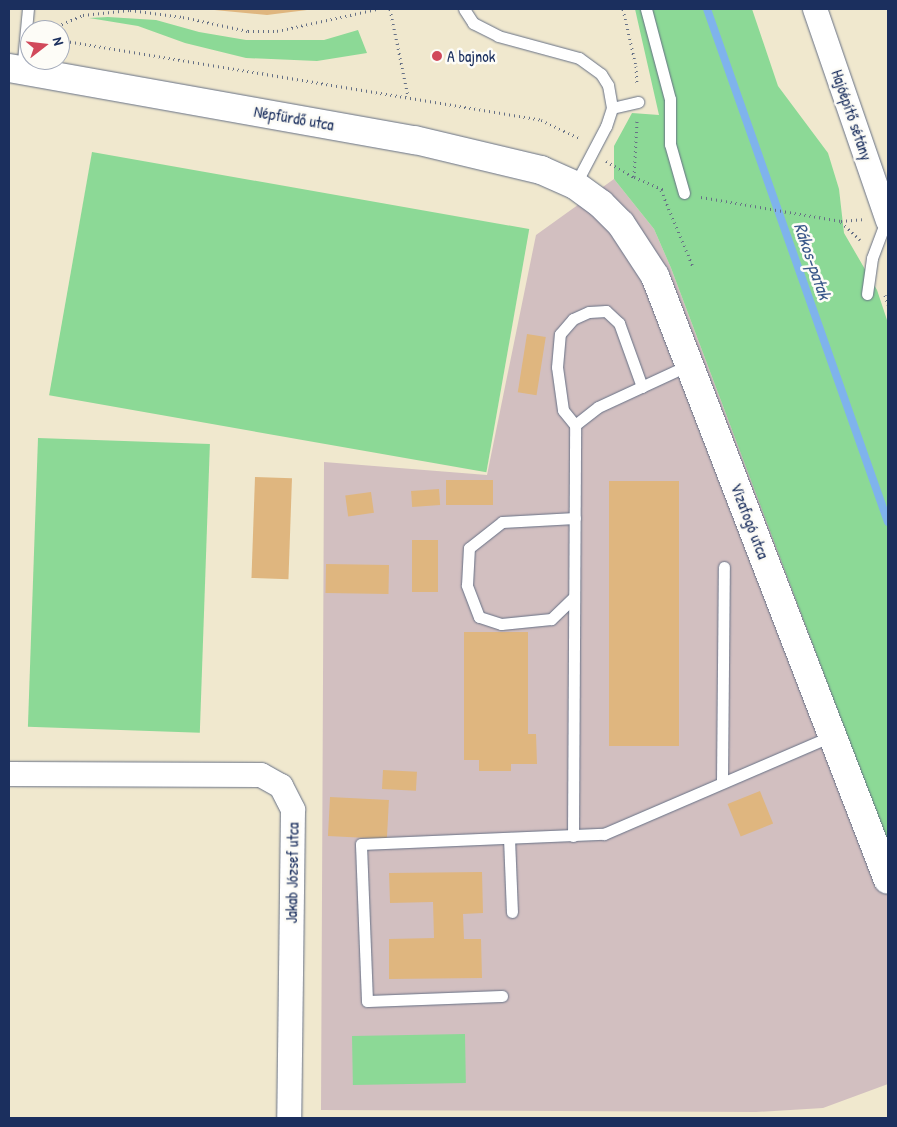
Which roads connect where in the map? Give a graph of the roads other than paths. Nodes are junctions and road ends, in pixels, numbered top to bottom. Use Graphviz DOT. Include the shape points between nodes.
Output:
graph roads {
  1 [pos="28,9"];
  2 [pos="464,9"];
  3 [pos="646,9"];
  4 [pos="815,9"];
  5 [pos="15,69"];
  6 [pos="638,102"];
  7 [pos="612,108"];
  8 [pos="575,185"];
  9 [pos="684,194"];
  10 [pos="888,219"];
  11 [pos="867,294"];
  12 [pos="689,365"];
  13 [pos="642,386"];
  14 [pos="575,425"];
  15 [pos="575,518"];
  16 [pos="724,567"];
  17 [pos="574,597"];
  18 [pos="834,736"];
  19 [pos="9,774"];
  20 [pos="722,782"];
  21 [pos="573,836"];
  22 [pos="509,838"];
  23 [pos="888,880"];
  24 [pos="512,912"];
  25 [pos="502,996"];
  26 [pos="289,1118"];
  1 -- 5 [label="lane"];
  2 -- 7 [label="lane" via="473,23 498,36 535,44 593,65 608,85"];
  3 -- 9 [label="lane" via="670,99 670,144"];
  4 -- 10 [label="street, Hajóépítő sétány"];
  5 -- 8 [label="street, Népfürdő utca" via="415,140 519,163"];
  6 -- 7 [label="lane"];
  7 -- 8 [label="lane"];
  8 -- 12 [label="street, Vizafogó utca" via="601,204 639,248 655,276"];
  10 -- 11 [label="lane" via="872,258"];
  12 -- 13 [label="lane"];
  12 -- 18 [label="street, Vizafogó utca"];
  13 -- 14 [label="lane" via="598,407"];
  13 -- 14 [label="lane" via="620,323 606,311 589,312 573,319 560,334 557,367 563,410"];
  14 -- 15 [label="lane"];
  15 -- 17 [label="lane"];
  15 -- 17 [label="lane" via="502,522 469,548 467,585 480,618 501,624 551,619"];
  16 -- 20 [label="lane"];
  17 -- 21 [label="lane"];
  18 -- 20 [label="lane"];
  18 -- 23 [label="street, Vizafogó utca"];
  19 -- 26 [label="street, Jakab József utca" via="261,775 281,786 293,810"];
  20 -- 21 [label="lane" via="604,834"];
  21 -- 22 [label="lane"];
  22 -- 24 [label="lane"];
  22 -- 25 [label="lane" via="361,844 368,1001"];
}
